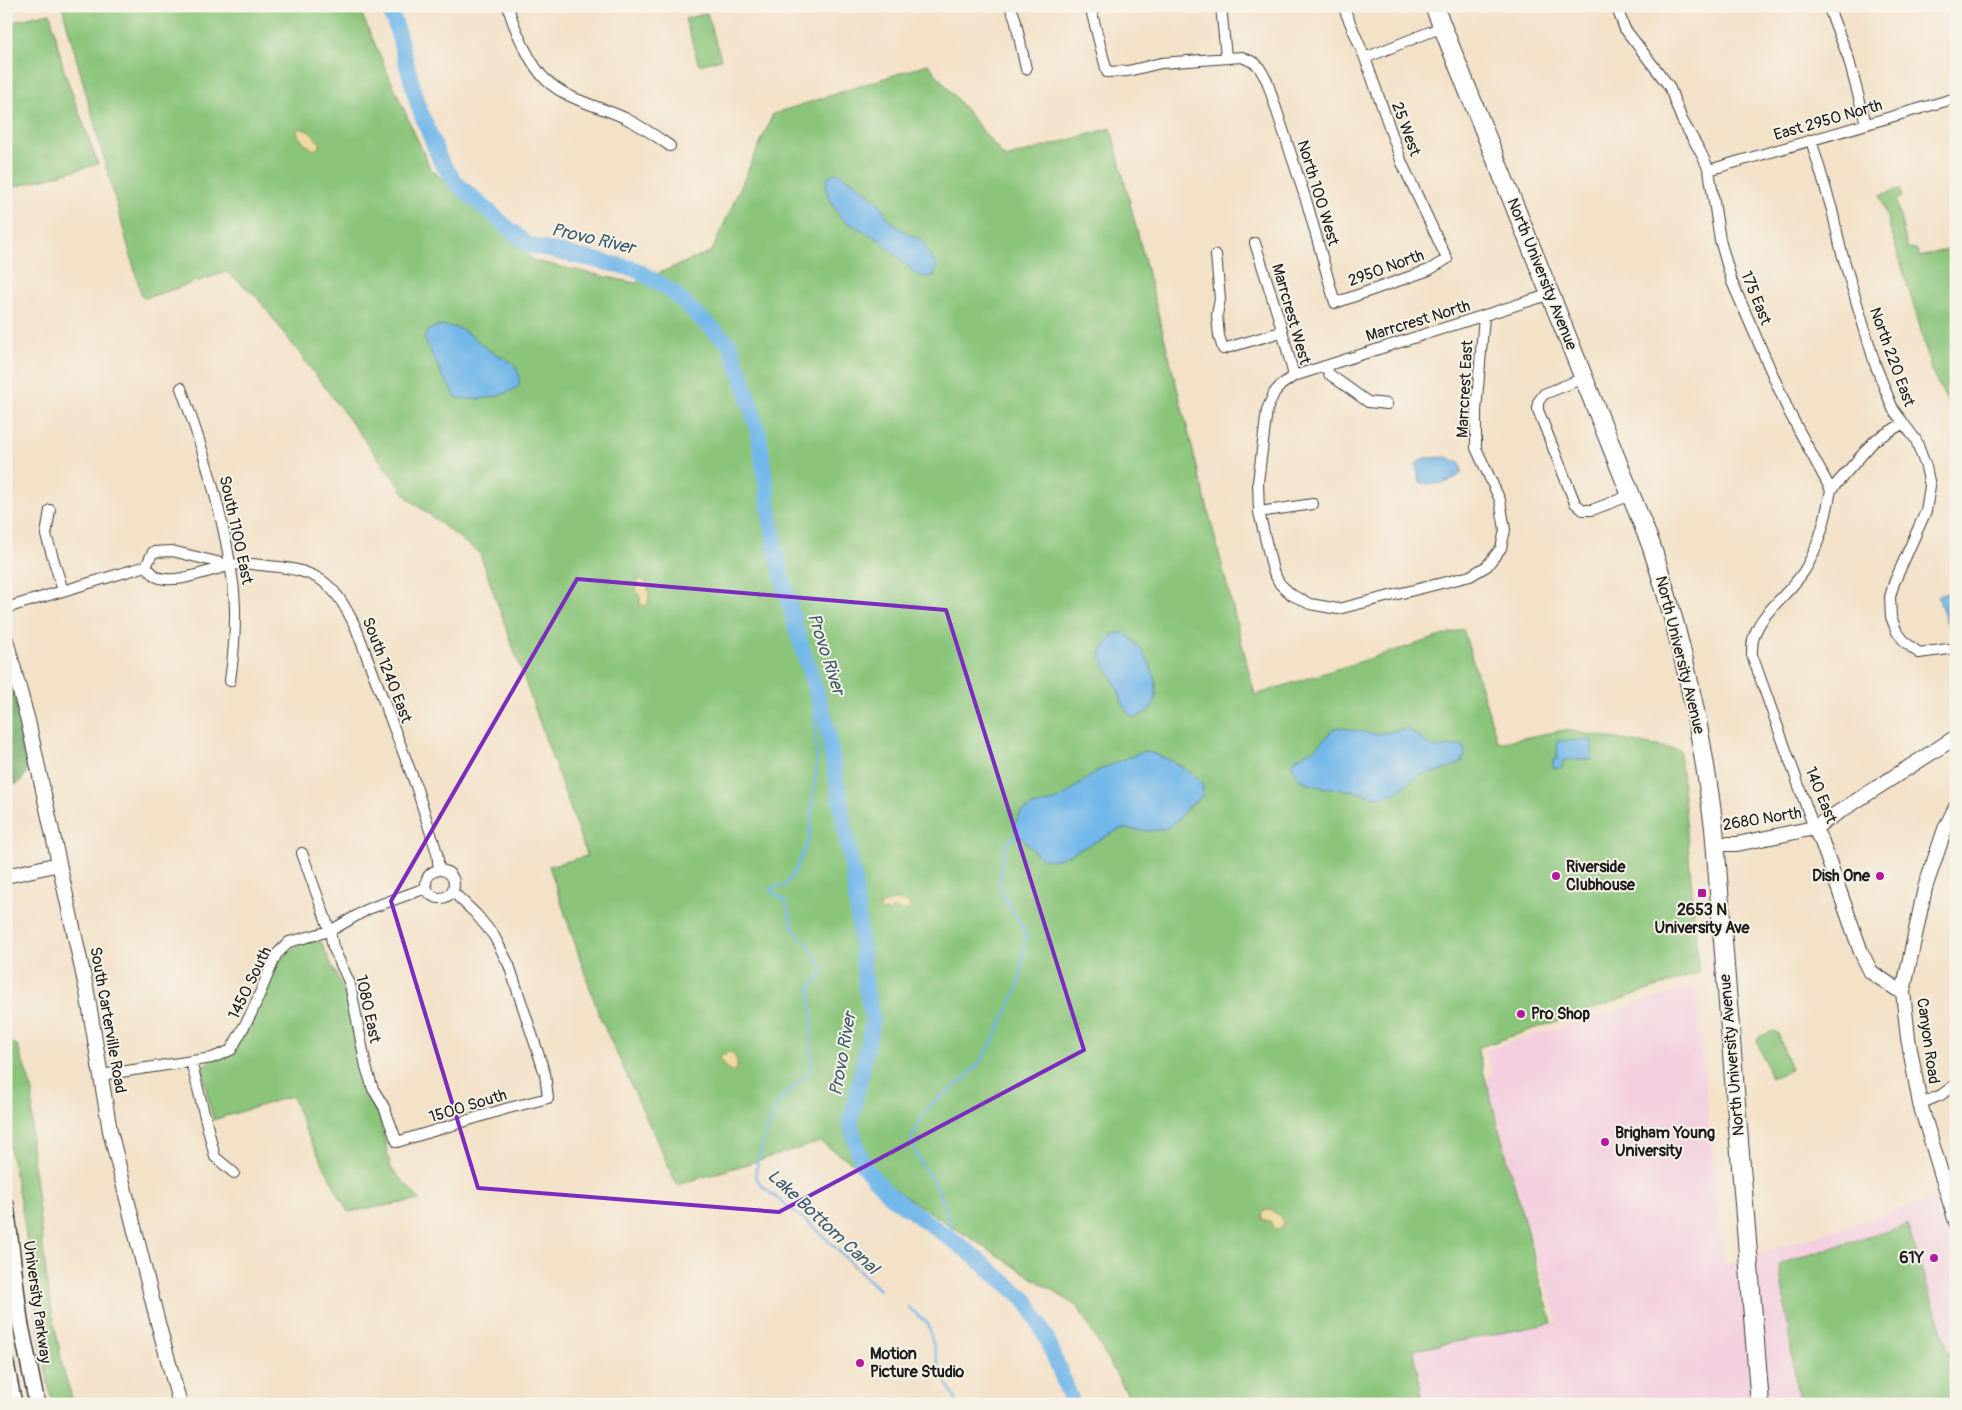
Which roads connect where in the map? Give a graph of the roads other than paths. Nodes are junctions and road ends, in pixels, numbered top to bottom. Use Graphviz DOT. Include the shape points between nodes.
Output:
graph roads {
  1 [pos="508,6"];
  2 [pos="1010,6"];
  3 [pos="1090,6"];
  4 [pos="1221,6"];
  5 [pos="1343,6"];
  6 [pos="1434,6"];
  7 [pos="1616,6"];
  8 [pos="1828,6"];
  9 [pos="1442,27"];
  10 [pos="1226,57"];
  11 [pos="1365,58"];
  12 [pos="1026,69"];
  13 [pos="1956,98"];
  14 [pos="1866,124"];
  15 [pos="1811,140"];
  16 [pos="670,146"];
  17 [pos="1709,170"];
  18 [pos="1255,243"];
  19 [pos="1216,255"];
  20 [pos="1447,259"];
  21 [pos="1550,294"];
  22 [pos="1335,303"];
  23 [pos="1484,316"];
  24 [pos="1281,332"];
  25 [pos="1326,366"];
  26 [pos="1294,376"];
  27 [pos="1584,378"];
  28 [pos="181,388"];
  29 [pos="1387,404"];
  30 [pos="1902,424"];
  31 [pos="1831,490"];
  32 [pos="1631,495"];
  33 [pos="1313,504"];
  34 [pos="50,510"];
  35 [pos="1258,512"];
  36 [pos="1501,548"];
  37 [pos="146,566"];
  38 [pos="230,566"];
  39 [pos="63,591"];
  40 [pos="6,608"];
  41 [pos="6,640"];
  42 [pos="1956,648"];
  43 [pos="230,682"];
  44 [pos="1956,737"];
  45 [pos="1956,808"];
  46 [pos="1814,828"];
  47 [pos="1715,844"];
  48 [pos="302,853"];
  49 [pos="59,864"];
  50 [pos="439,870"];
  51 [pos="6,876"];
  52 [pos="426,888"];
  53 [pos="452,892"];
  54 [pos="330,931"];
  55 [pos="1903,992"];
  56 [pos="191,1061"];
  57 [pos="101,1075"];
  58 [pos="1956,1084"];
  59 [pos="1920,1104"];
  60 [pos="397,1142"];
  61 [pos="234,1173"];
  62 [pos="6,1205"];
  63 [pos="1956,1222"];
  64 [pos="6,1364"];
  65 [pos="14,1404"];
  66 [pos="37,1404"];
  67 [pos="180,1404"];
  68 [pos="1760,1404"];
  1 -- 16 [label="street" via="532,61 546,80 565,93 642,127"];
  2 -- 12 [label="street"];
  3 -- 10 [label="street" via="1107,72"];
  4 -- 10 [label="street"];
  5 -- 11 [label="street, 25 West"];
  6 -- 9 [label="highway, North University Avenue"];
  7 -- 17 [label="street, 175 East" via="1624,29 1669,86 1682,120"];
  8 -- 14 [label="street" via="1848,57"];
  9 -- 11 [label="street"];
  9 -- 21 [label="highway, North University Avenue"];
  10 -- 22 [label="street, North 100 West" via="1242,57 1255,63 1264,74 1307,203"];
  11 -- 20 [label="street, 25 West" via="1402,163"];
  13 -- 14 [label="street, East 2950 North"];
  14 -- 15 [label="street, East 2950 North"];
  15 -- 17 [label="street, East 2950 North"];
  15 -- 30 [label="street, North 220 East" via="1875,364"];
  17 -- 31 [label="street, 175 East" via="1720,240 1732,282 1789,412"];
  18 -- 24 [label="street, Marrcrest West"];
  19 -- 24 [label="street" via="1220,299 1217,315 1223,349"];
  20 -- 22 [label="street, 2950 North" via="1429,270"];
  21 -- 23 [label="street, Marrcrest North"];
  21 -- 27 [label="highway, North University Avenue"];
  23 -- 25 [label="street, Marrcrest North"];
  23 -- 36 [label="street, Marrcrest East" via="1476,448 1500,500 1505,530"];
  24 -- 26 [label="street, Marrcrest West"];
  25 -- 26 [label="street, Marrcrest North"];
  25 -- 29 [label="street" via="1328,374 1368,402"];
  26 -- 35 [label="street, Marrcrest West" via="1274,393 1267,410 1258,482"];
  27 -- 32 [label="highway, North University Avenue"];
  27 -- 32 [label="street" via="1544,394 1538,402 1538,410 1567,484 1575,503 1583,510 1592,510"];
  28 -- 38 [label="street, South 1100 East" via="218,504"];
  30 -- 31 [label="street" via="1875,440"];
  30 -- 42 [label="street, North 220 East" via="1916,440 1930,486 1926,511 1894,583 1890,597 1892,617 1897,632 1919,653"];
  31 -- 46 [label="street, 140 East" via="1822,532 1807,566 1793,588 1762,621 1753,640 1752,655"];
  32 -- 47 [label="highway, North University Avenue" via="1659,570 1690,682 1702,742"];
  33 -- 35 [label="street"];
  34 -- 39 [label="street" via="46,535"];
  35 -- 36 [label="street, Marrcrest West" via="1273,571 1280,584 1310,604 1338,609 1470,576 1487,566"];
  37 -- 38 [label="street" via="156,577 171,579"];
  37 -- 38 [label="street" via="153,552 172,551"];
  37 -- 39 [label="street"];
  38 -- 43 [label="street, South 1100 East" via="234,584 234,652"];
  38 -- 50 [label="street, South 1240 East" via="300,569 332,587 344,604 416,786 437,853"];
  39 -- 40 [label="street"];
  41 -- 49 [label="street, South Carterville Road" via="28,721"];
  44 -- 46 [label="street, 2680 North"];
  45 -- 55 [label="street, Canyon Road" via="1945,829 1925,888"];
  46 -- 47 [label="street, 2680 North" via="1737,844"];
  46 -- 55 [label="street, 140 East" via="1822,842 1860,952 1871,972"];
  47 -- 68 [label="highway, North University Avenue"];
  48 -- 54 [label="street, 1080 East"];
  49 -- 51 [label="street"];
  49 -- 57 [label="street, South Carterville Road" via="88,992"];
  50 -- 52 [label="street" via="428,878"];
  50 -- 53 [label="street" via="451,876"];
  52 -- 53 [label="street" via="429,894 439,899"];
  52 -- 54 [label="street, 1450 South" via="368,909"];
  53 -- 60 [label="street, 1500 South" via="494,936 509,965 545,1074 548,1098"];
  54 -- 56 [label="street, 1450 South" via="289,942 276,956 231,1050 212,1058"];
  54 -- 60 [label="street, 1080 East" via="333,947 350,984 366,1067"];
  55 -- 59 [label="street, Canyon Road"];
  56 -- 57 [label="street, 1450 South"];
  56 -- 61 [label="street" via="214,1156"];
  57 -- 67 [label="street, South Carterville Road" via="116,1156"];
  58 -- 59 [label="street"];
  59 -- 63 [label="street, Canyon Road"];
  62 -- 66 [label="main road, University Parkway" via="20,1321"];
  64 -- 65 [label="main road"];
}
